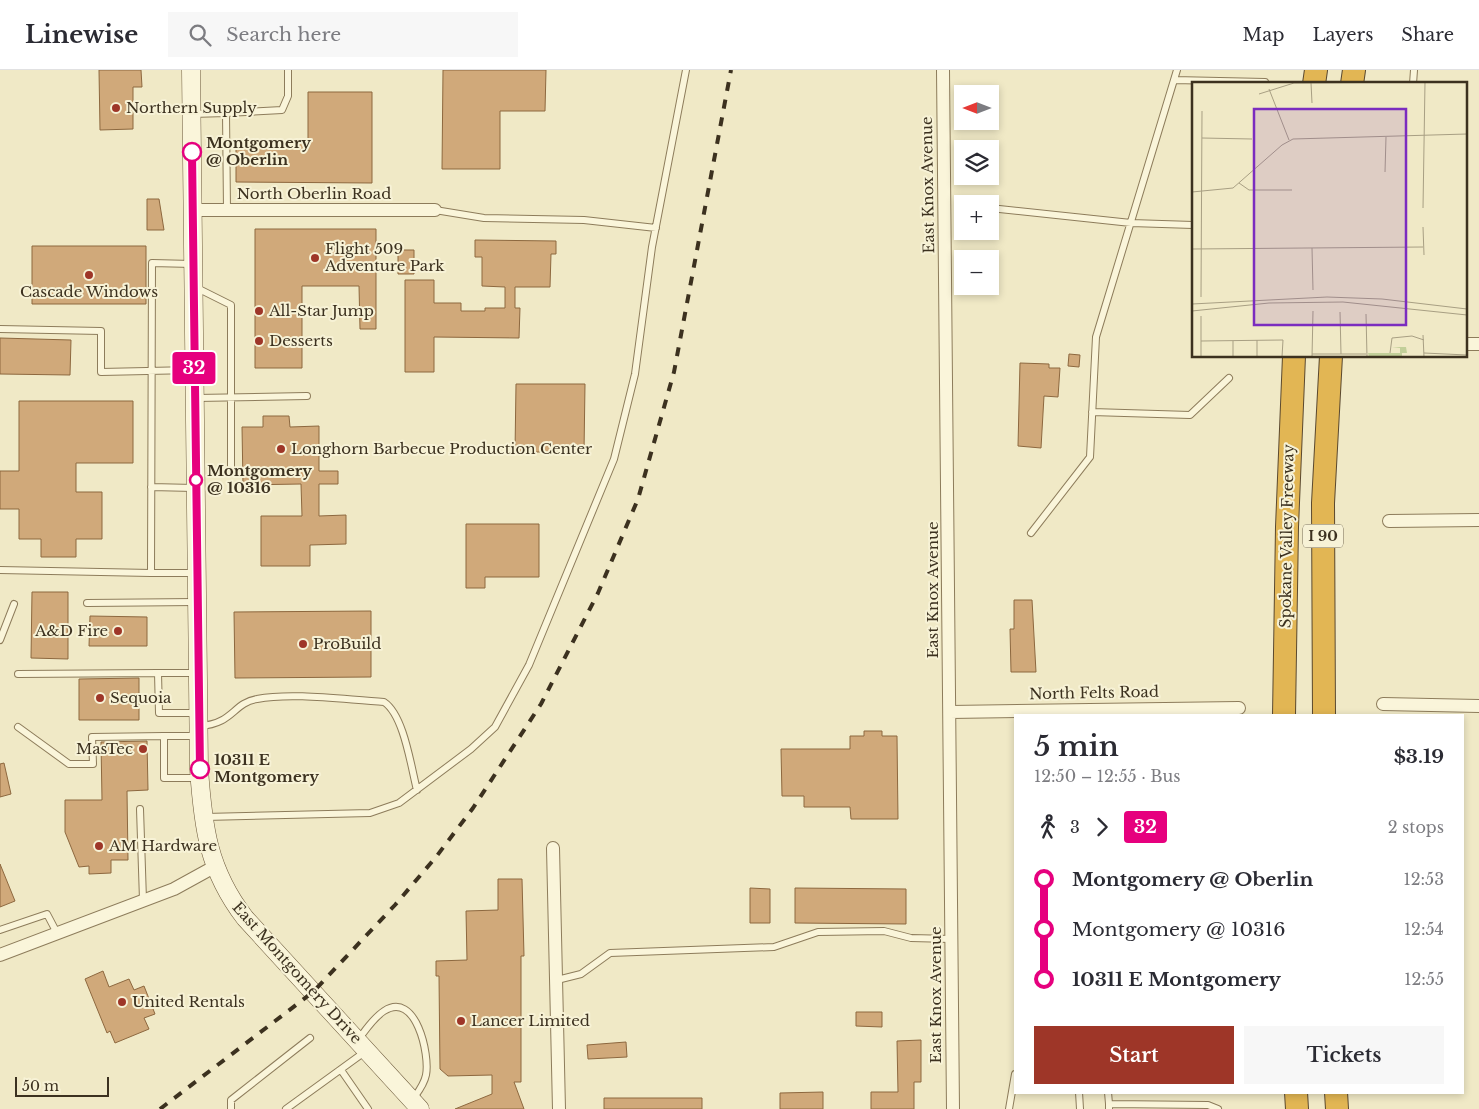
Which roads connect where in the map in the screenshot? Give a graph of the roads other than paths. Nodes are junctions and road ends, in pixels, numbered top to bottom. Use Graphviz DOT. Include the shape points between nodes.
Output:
graph roads {
  1 [pos="191,70"];
  2 [pos="288,70"];
  3 [pos="686,70"];
  4 [pos="943,70"];
  5 [pos="1177,70"];
  6 [pos="1174,80"];
  7 [pos="1265,82"];
  8 [pos="226,113"];
  9 [pos="191,114"];
  10 [pos="999,209"];
  11 [pos="192,210"];
  12 [pos="227,210"];
  13 [pos="435,210"];
  14 [pos="1131,223"];
  15 [pos="1192,224"];
  16 [pos="656,228"];
  17 [pos="193,264"];
  18 [pos="193,286"];
  19 [pos="0,330"];
  20 [pos="1466,344"];
  21 [pos="1479,344"];
  22 [pos="1294,358"];
  23 [pos="1331,358"];
  24 [pos="194,370"];
  25 [pos="151,371"];
  26 [pos="1230,378"];
  27 [pos="307,396"];
  28 [pos="231,397"];
  29 [pos="194,398"];
  30 [pos="1092,412"];
  31 [pos="231,471"];
  32 [pos="151,487"];
  33 [pos="196,488"];
  34 [pos="1479,520"];
  35 [pos="1389,521"];
  36 [pos="1031,533"];
  37 [pos="0,570"];
  38 [pos="151,573"];
  39 [pos="197,573"];
  40 [pos="197,602"];
  41 [pos="87,603"];
  42 [pos="14,604"];
  43 [pos="0,640"];
  44 [pos="158,673"];
  45 [pos="198,673"];
  46 [pos="18,674"];
  47 [pos="1383,704"];
  48 [pos="1479,706"];
  49 [pos="1239,708"];
  50 [pos="950,712"];
  51 [pos="1036,712"];
  52 [pos="1284,714"];
  53 [pos="1324,714"];
  54 [pos="199,725"];
  55 [pos="18,727"];
  56 [pos="164,736"];
  57 [pos="200,778"];
  58 [pos="417,790"];
  59 [pos="140,809"];
  60 [pos="203,817"];
  61 [pos="553,848"];
  62 [pos="214,867"];
  63 [pos="143,900"];
  64 [pos="0,930"];
  65 [pos="57,933"];
  66 [pos="951,939"];
  67 [pos="0,955"];
  68 [pos="557,980"];
  69 [pos="310,1038"];
  70 [pos="362,1046"];
  71 [pos="340,1070"];
  72 [pos="1014,1080"];
  73 [pos="1079,1094"];
  74 [pos="1108,1094"];
  75 [pos="1296,1094"];
  76 [pos="1336,1094"];
  77 [pos="416,1104"];
  78 [pos="1109,1107"];
  79 [pos="231,1109"];
  80 [pos="286,1109"];
  81 [pos="368,1109"];
  82 [pos="559,1109"];
  83 [pos="953,1109"];
  84 [pos="1009,1109"];
  85 [pos="1080,1109"];
  86 [pos="1218,1109"];
  87 [pos="1297,1109"];
  88 [pos="1337,1109"];
  1 -- 9 [label="main road, East Montgomery Drive"];
  2 -- 8 [label="lane" via="288,96 282,110"];
  3 -- 16 [label="lane"];
  4 -- 50 [label="street, East Knox Avenue"];
  5 -- 6 [label="lane"];
  6 -- 7 [label="lane"];
  6 -- 14 [label="lane"];
  8 -- 9 [label="lane"];
  8 -- 12 [label="lane"];
  9 -- 11 [label="main road, East Montgomery Drive"];
  10 -- 14 [label="lane"];
  11 -- 12 [label="street, North Oberlin Road"];
  11 -- 17 [label="main road, East Montgomery Drive"];
  12 -- 13 [label="street, North Oberlin Road"];
  13 -- 16 [label="lane" via="484,218 584,220"];
  14 -- 15 [label="lane"];
  14 -- 30 [label="lane" via="1096,337"];
  16 -- 58 [label="lane" via="635,374 614,459 529,665 495,727"];
  17 -- 18 [label="main road, East Montgomery Drive"];
  17 -- 25 [label="lane" via="152,263"];
  18 -- 24 [label="main road, East Montgomery Drive"];
  18 -- 28 [label="lane" via="231,305"];
  19 -- 25 [label="lane" via="101,331 101,372"];
  20 -- 21 [label="street"];
  22 -- 52 [label="highway, Spokane Valley Freeway / I 90"];
  23 -- 53 [label="highway, I 90" via="1323,503"];
  24 -- 25 [label="lane"];
  24 -- 29 [label="main road, East Montgomery Drive"];
  25 -- 32 [label="lane"];
  26 -- 30 [label="lane" via="1190,415"];
  27 -- 28 [label="lane"];
  28 -- 29 [label="lane"];
  28 -- 31 [label="lane"];
  29 -- 33 [label="main road, East Montgomery Drive"];
  30 -- 36 [label="lane" via="1090,457"];
  32 -- 33 [label="lane"];
  32 -- 38 [label="lane"];
  33 -- 39 [label="main road, East Montgomery Drive"];
  34 -- 35 [label="street"];
  37 -- 38 [label="lane"];
  38 -- 39 [label="lane"];
  39 -- 40 [label="main road, East Montgomery Drive"];
  40 -- 41 [label="lane"];
  40 -- 45 [label="main road, East Montgomery Drive"];
  42 -- 43 [label="lane"];
  44 -- 45 [label="lane"];
  44 -- 46 [label="lane"];
  44 -- 54 [label="lane" via="158,713"];
  45 -- 54 [label="main road, East Montgomery Drive"];
  47 -- 48 [label="street"];
  49 -- 51 [label="street, North Felts Road"];
  50 -- 51 [label="street, North Felts Road"];
  50 -- 66 [label="street, East Knox Avenue"];
  54 -- 56 [label="lane"];
  54 -- 57 [label="main road, East Montgomery Drive"];
  54 -- 58 [label="lane" via="221,723 242,705 256,699 384,702 391,707 401,728"];
  55 -- 56 [label="lane" via="69,764 92,764 92,737"];
  56 -- 57 [label="lane" via="164,778"];
  57 -- 60 [label="main road, East Montgomery Drive"];
  58 -- 60 [label="lane" via="399,803 370,813"];
  59 -- 63 [label="lane"];
  60 -- 62 [label="main road, East Montgomery Drive"];
  61 -- 68 [label="street"];
  62 -- 63 [label="street" via="174,889"];
  62 -- 70 [label="main road, East Montgomery Drive" via="229,897 245,918"];
  63 -- 65 [label="street"];
  64 -- 65 [label="lane" via="47,914"];
  65 -- 67 [label="street"];
  66 -- 68 [label="lane" via="911,938 884,931 818,932 774,947 610,953 581,974"];
  66 -- 83 [label="street, East Knox Avenue"];
  68 -- 82 [label="street"];
  69 -- 79 [label="lane" via="232,1100"];
  70 -- 71 [label="lane"];
  70 -- 77 [label="main road, East Montgomery Drive"];
  70 -- 77 [label="lane" via="384,1011 399,1008 408,1013 422,1034 427,1060"];
  71 -- 80 [label="lane"];
  71 -- 81 [label="lane"];
  72 -- 84 [label="lane"];
  73 -- 85 [label="lane"];
  74 -- 78 [label="lane"];
  75 -- 87 [label="highway"];
  76 -- 88 [label="highway"];
  78 -- 86 [label="lane" via="1208,1104"];
}
